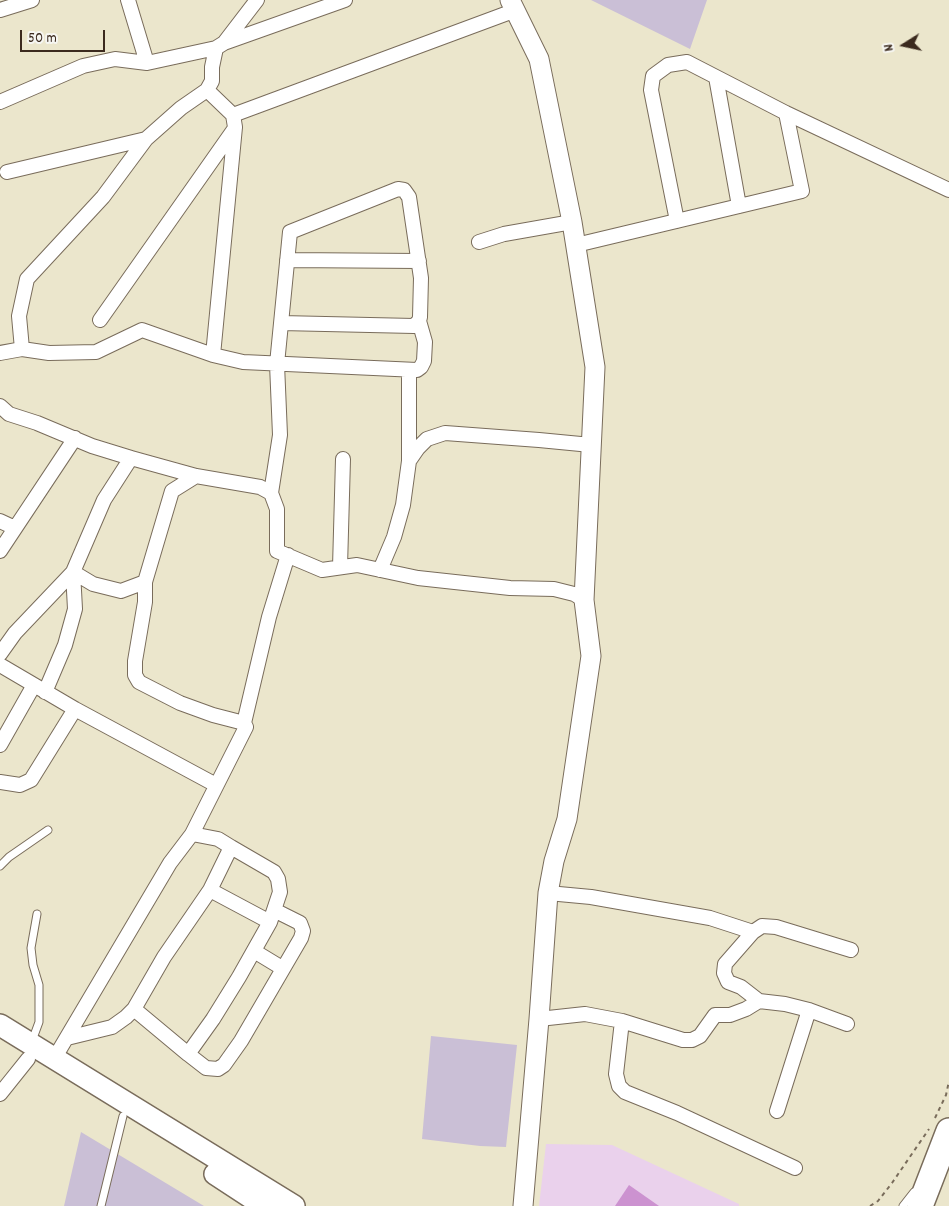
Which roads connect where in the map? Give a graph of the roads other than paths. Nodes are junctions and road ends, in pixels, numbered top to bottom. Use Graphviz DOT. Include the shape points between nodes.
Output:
graph roads {
  1 [pos="32,0"];
  2 [pos="128,0"];
  3 [pos="256,0"];
  4 [pos="346,0"];
  5 [pos="513,5"];
  6 [pos="0,10"];
  7 [pos="220,46"];
  8 [pos="146,63"];
  9 [pos="716,78"];
  10 [pos="207,90"];
  11 [pos="0,102"];
  12 [pos="786,113"];
  13 [pos="234,121"];
  14 [pos="146,139"];
  15 [pos="7,172"];
  16 [pos="949,190"];
  17 [pos="739,206"];
  18 [pos="677,221"];
  19 [pos="572,222"];
  20 [pos="479,242"];
  21 [pos="576,245"];
  22 [pos="288,260"];
  23 [pos="419,261"];
  24 [pos="100,320"];
  25 [pos="419,321"];
  26 [pos="281,322"];
  27 [pos="22,349"];
  28 [pos="0,354"];
  29 [pos="213,355"];
  30 [pos="276,364"];
  31 [pos="409,370"];
  32 [pos="0,406"];
  33 [pos="75,438"];
  34 [pos="591,446"];
  35 [pos="131,458"];
  36 [pos="343,459"];
  37 [pos="409,461"];
  38 [pos="196,476"];
  39 [pos="271,493"];
  40 [pos="0,521"];
  41 [pos="15,528"];
  42 [pos="0,551"];
  43 [pos="288,556"];
  44 [pos="340,568"];
  45 [pos="380,570"];
  46 [pos="72,572"];
  47 [pos="146,582"];
  48 [pos="584,600"];
  49 [pos="0,654"];
  50 [pos="0,665"];
  51 [pos="40,689"];
  52 [pos="75,709"];
  53 [pos="244,723"];
  54 [pos="0,745"];
  55 [pos="0,782"];
  56 [pos="216,785"];
  57 [pos="48,830"];
  58 [pos="192,834"];
  59 [pos="231,847"];
  60 [pos="0,866"];
  61 [pos="210,890"];
  62 [pos="548,894"];
  63 [pos="37,914"];
  64 [pos="272,916"];
  65 [pos="753,932"];
  66 [pos="850,950"];
  67 [pos="254,951"];
  68 [pos="282,968"];
  69 [pos="759,1001"];
  70 [pos="134,1009"];
  71 [pos="809,1010"];
  72 [pos="539,1019"];
  73 [pos="622,1021"];
  74 [pos="0,1024"];
  75 [pos="847,1024"];
  76 [pos="67,1038"];
  77 [pos="0,1041"];
  78 [pos="29,1051"];
  79 [pos="188,1054"];
  80 [pos="54,1059"];
  81 [pos="0,1094"];
  82 [pos="777,1110"];
  83 [pos="123,1116"];
  84 [pos="939,1125"];
  85 [pos="795,1168"];
  86 [pos="932,1171"];
  87 [pos="101,1206"];
  88 [pos="264,1206"];
  89 [pos="294,1206"];
  90 [pos="523,1206"];
  91 [pos="903,1206"];
  92 [pos="920,1206"];
  1 -- 6 [label="street"];
  2 -- 8 [label="street"];
  3 -- 7 [label="street"];
  4 -- 7 [label="street"];
  5 -- 13 [label="street"];
  5 -- 19 [label="street" via="539,59"];
  7 -- 8 [label="street"];
  7 -- 10 [label="street"];
  8 -- 11 [label="street" via="115,59 82,66"];
  9 -- 12 [label="street"];
  9 -- 17 [label="street"];
  9 -- 18 [label="street" via="687,62 668,65 653,76 651,90"];
  10 -- 13 [label="street"];
  10 -- 14 [label="street"];
  12 -- 16 [label="street"];
  12 -- 17 [label="street" via="802,191"];
  13 -- 24 [label="street"];
  13 -- 29 [label="street"];
  14 -- 15 [label="street"];
  14 -- 27 [label="street" via="103,197 27,279 19,316"];
  17 -- 18 [label="street"];
  18 -- 21 [label="street"];
  19 -- 20 [label="street" via="504,234"];
  19 -- 21 [label="street"];
  21 -- 34 [label="street" via="595,367"];
  22 -- 23 [label="street"];
  22 -- 23 [label="street" via="290,232 398,189 404,190 409,197"];
  22 -- 26 [label="street"];
  23 -- 25 [label="street" via="422,278"];
  25 -- 26 [label="street" via="414,326"];
  25 -- 31 [label="street" via="425,342 424,360 422,367"];
  26 -- 30 [label="street"];
  27 -- 28 [label="street"];
  27 -- 29 [label="street" via="49,353 96,352 142,330"];
  29 -- 30 [label="street" via="243,362"];
  30 -- 31 [label="street"];
  30 -- 39 [label="street" via="280,435"];
  31 -- 37 [label="street"];
  32 -- 33 [label="street" via="9,414"];
  33 -- 35 [label="street"];
  33 -- 41 [label="street"];
  34 -- 37 [label="street" via="445,433 427,439"];
  34 -- 48 [label="street"];
  35 -- 38 [label="street"];
  35 -- 46 [label="street" via="104,500"];
  36 -- 44 [label="street"];
  37 -- 45 [label="street" via="403,504"];
  38 -- 39 [label="street" via="260,487"];
  38 -- 47 [label="street" via="172,491"];
  39 -- 43 [label="street" via="277,509 277,551"];
  40 -- 41 [label="street"];
  41 -- 42 [label="street"];
  43 -- 44 [label="street" via="322,570"];
  43 -- 53 [label="street" via="269,618"];
  44 -- 45 [label="street" via="357,565"];
  45 -- 48 [label="street" via="418,578 510,588 554,589"];
  46 -- 47 [label="street" via="93,584 121,591"];
  46 -- 49 [label="street" via="15,633"];
  46 -- 51 [label="street" via="75,610 65,646"];
  47 -- 53 [label="street" via="135,661 139,682 180,704"];
  48 -- 62 [label="street" via="591,656 567,819"];
  50 -- 51 [label="street"];
  51 -- 52 [label="street"];
  51 -- 54 [label="street"];
  52 -- 55 [label="street" via="31,780 20,785"];
  52 -- 56 [label="street"];
  53 -- 56 [label="street" via="243,734"];
  56 -- 58 [label="street"];
  57 -- 60 [label="lane"];
  58 -- 59 [label="street" via="218,840"];
  58 -- 76 [label="street" via="170,863"];
  59 -- 61 [label="street"];
  59 -- 64 [label="street" via="274,872 280,892"];
  61 -- 64 [label="street"];
  61 -- 70 [label="street" via="164,956"];
  62 -- 65 [label="street" via="591,897 710,918"];
  62 -- 72 [label="street"];
  63 -- 78 [label="lane" via="31,948 40,985 39,1022"];
  64 -- 67 [label="street"];
  64 -- 68 [label="street" via="300,923 302,931"];
  65 -- 66 [label="street" via="762,926 776,927"];
  65 -- 69 [label="street" via="725,964 724,973 728,982 741,987"];
  67 -- 68 [label="street"];
  67 -- 79 [label="street"];
  68 -- 79 [label="street" via="224,1065 218,1069 206,1068"];
  69 -- 71 [label="street"];
  69 -- 73 [label="street" via="730,1014 715,1014 700,1036 692,1040"];
  70 -- 76 [label="street" via="112,1026"];
  70 -- 79 [label="street"];
  71 -- 75 [label="street"];
  71 -- 82 [label="street"];
  72 -- 73 [label="street" via="585,1014"];
  72 -- 90 [label="street"];
  73 -- 85 [label="street" via="616,1074 619,1086 625,1092"];
  74 -- 78 [label="main road"];
  76 -- 80 [label="street"];
  77 -- 78 [label="main road"];
  78 -- 80 [label="main road"];
  78 -- 81 [label="street"];
  78 -- 83 [label="main road"];
  80 -- 89 [label="main road"];
  83 -- 87 [label="lane"];
  83 -- 88 [label="main road"];
  84 -- 86 [label="highway"];
  86 -- 91 [label="lane"];
  86 -- 92 [label="highway"];
}
